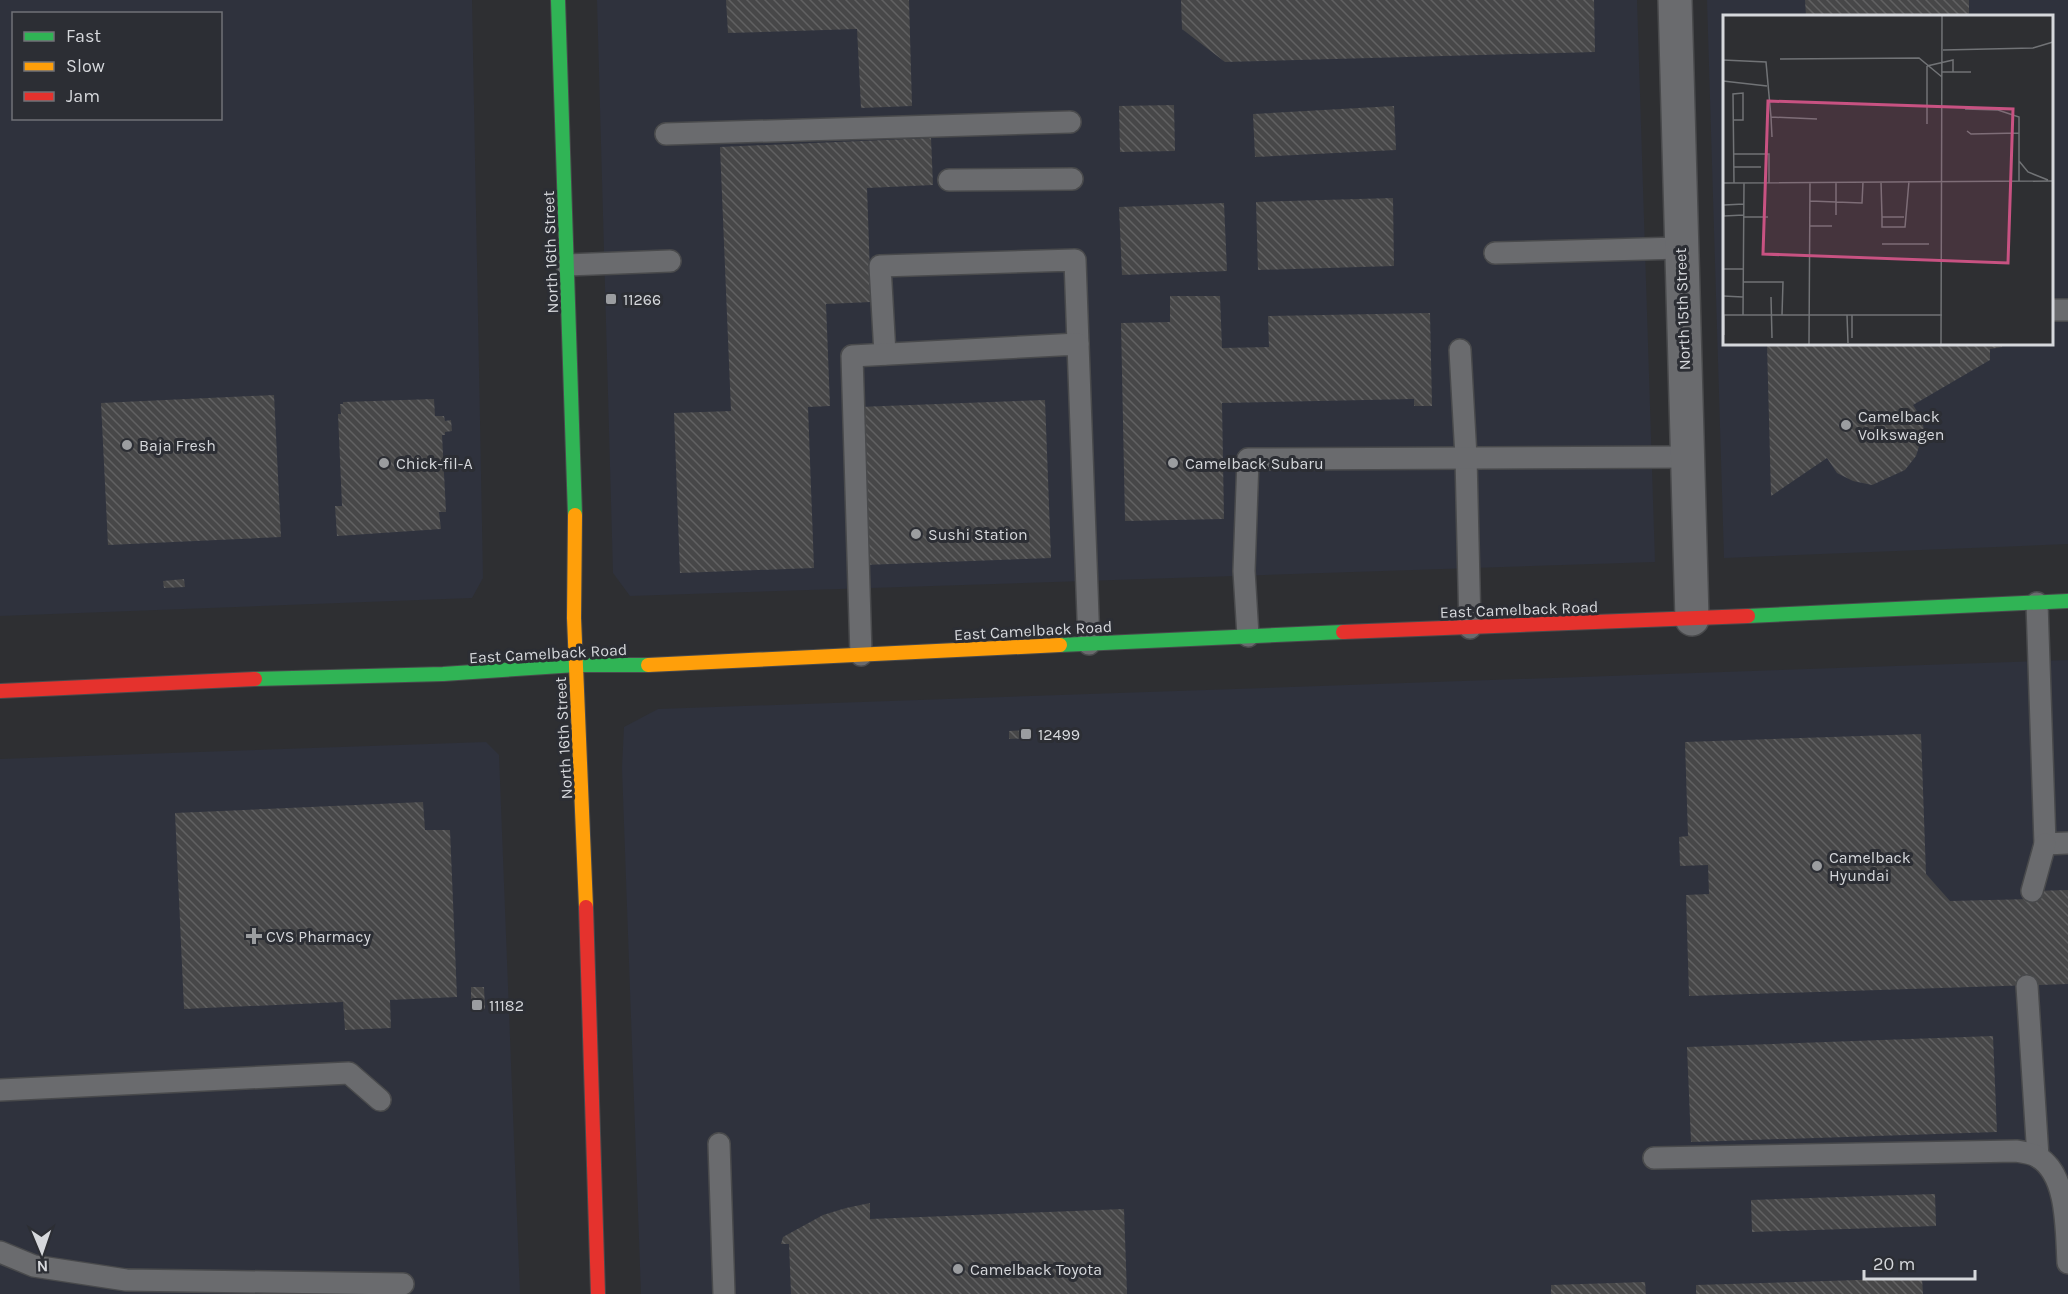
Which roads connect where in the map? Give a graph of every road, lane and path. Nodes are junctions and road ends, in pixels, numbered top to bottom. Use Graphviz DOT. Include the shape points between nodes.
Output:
graph roads {
  1 [pos="558,0"];
  2 [pos="1675,0"];
  3 [pos="1070,122"];
  4 [pos="666,134"];
  5 [pos="1072,179"];
  6 [pos="949,180"];
  7 [pos="1680,248"];
  8 [pos="1495,254"];
  9 [pos="670,261"];
  10 [pos="567,266"];
  11 [pos="1078,344"];
  12 [pos="1460,350"];
  13 [pos="885,354"];
  14 [pos="1466,457"];
  15 [pos="1687,458"];
  16 [pos="2068,602"];
  17 [pos="2037,603"];
  18 [pos="1692,619"];
  19 [pos="1470,628"];
  20 [pos="1248,636"];
  21 [pos="1089,644"];
  22 [pos="861,655"];
  23 [pos="576,665"];
  24 [pos="0,691"];
  25 [pos="2068,843"];
  26 [pos="2045,844"];
  27 [pos="2032,891"];
  28 [pos="2027,986"];
  29 [pos="0,1090"];
  30 [pos="380,1100"];
  31 [pos="719,1144"];
  32 [pos="2038,1157"];
  33 [pos="1654,1158"];
  34 [pos="0,1252"];
  35 [pos="2068,1263"];
  36 [pos="403,1284"];
  37 [pos="598,1294"];
  38 [pos="724,1294"];
  1 -- 10 [label="main road, North 16th Street"];
  2 -- 7 [label="street, North 15th Street"];
  3 -- 4 [label="lane"];
  5 -- 6 [label="lane"];
  7 -- 8 [label="lane"];
  7 -- 15 [label="street, North 15th Street"];
  9 -- 10 [label="lane"];
  10 -- 23 [label="main road, North 16th Street"];
  11 -- 13 [label="lane"];
  11 -- 13 [label="lane" via="1075,260 880,266"];
  11 -- 21 [label="lane"];
  12 -- 14 [label="lane"];
  13 -- 22 [label="lane" via="852,356"];
  14 -- 15 [label="lane"];
  14 -- 19 [label="lane"];
  14 -- 20 [label="lane" via="1248,459 1244,571"];
  15 -- 18 [label="street, North 15th Street"];
  16 -- 17 [label="main road, East Camelback Road"];
  17 -- 18 [label="main road, East Camelback Road"];
  17 -- 26 [label="lane"];
  18 -- 19 [label="main road, East Camelback Road"];
  19 -- 20 [label="main road, East Camelback Road"];
  20 -- 21 [label="main road, East Camelback Road"];
  21 -- 22 [label="main road, East Camelback Road"];
  22 -- 23 [label="main road, East Camelback Road"];
  23 -- 24 [label="main road, East Camelback Road" via="453,674"];
  23 -- 37 [label="main road, North 16th Street"];
  25 -- 26 [label="lane"];
  26 -- 27 [label="lane"];
  28 -- 32 [label="lane"];
  29 -- 30 [label="lane" via="349,1073"];
  31 -- 38 [label="lane"];
  32 -- 33 [label="lane" via="2016,1151"];
  32 -- 35 [label="lane" via="2055,1170 2063,1187"];
  34 -- 36 [label="lane" via="34,1266 126,1280"];
}
